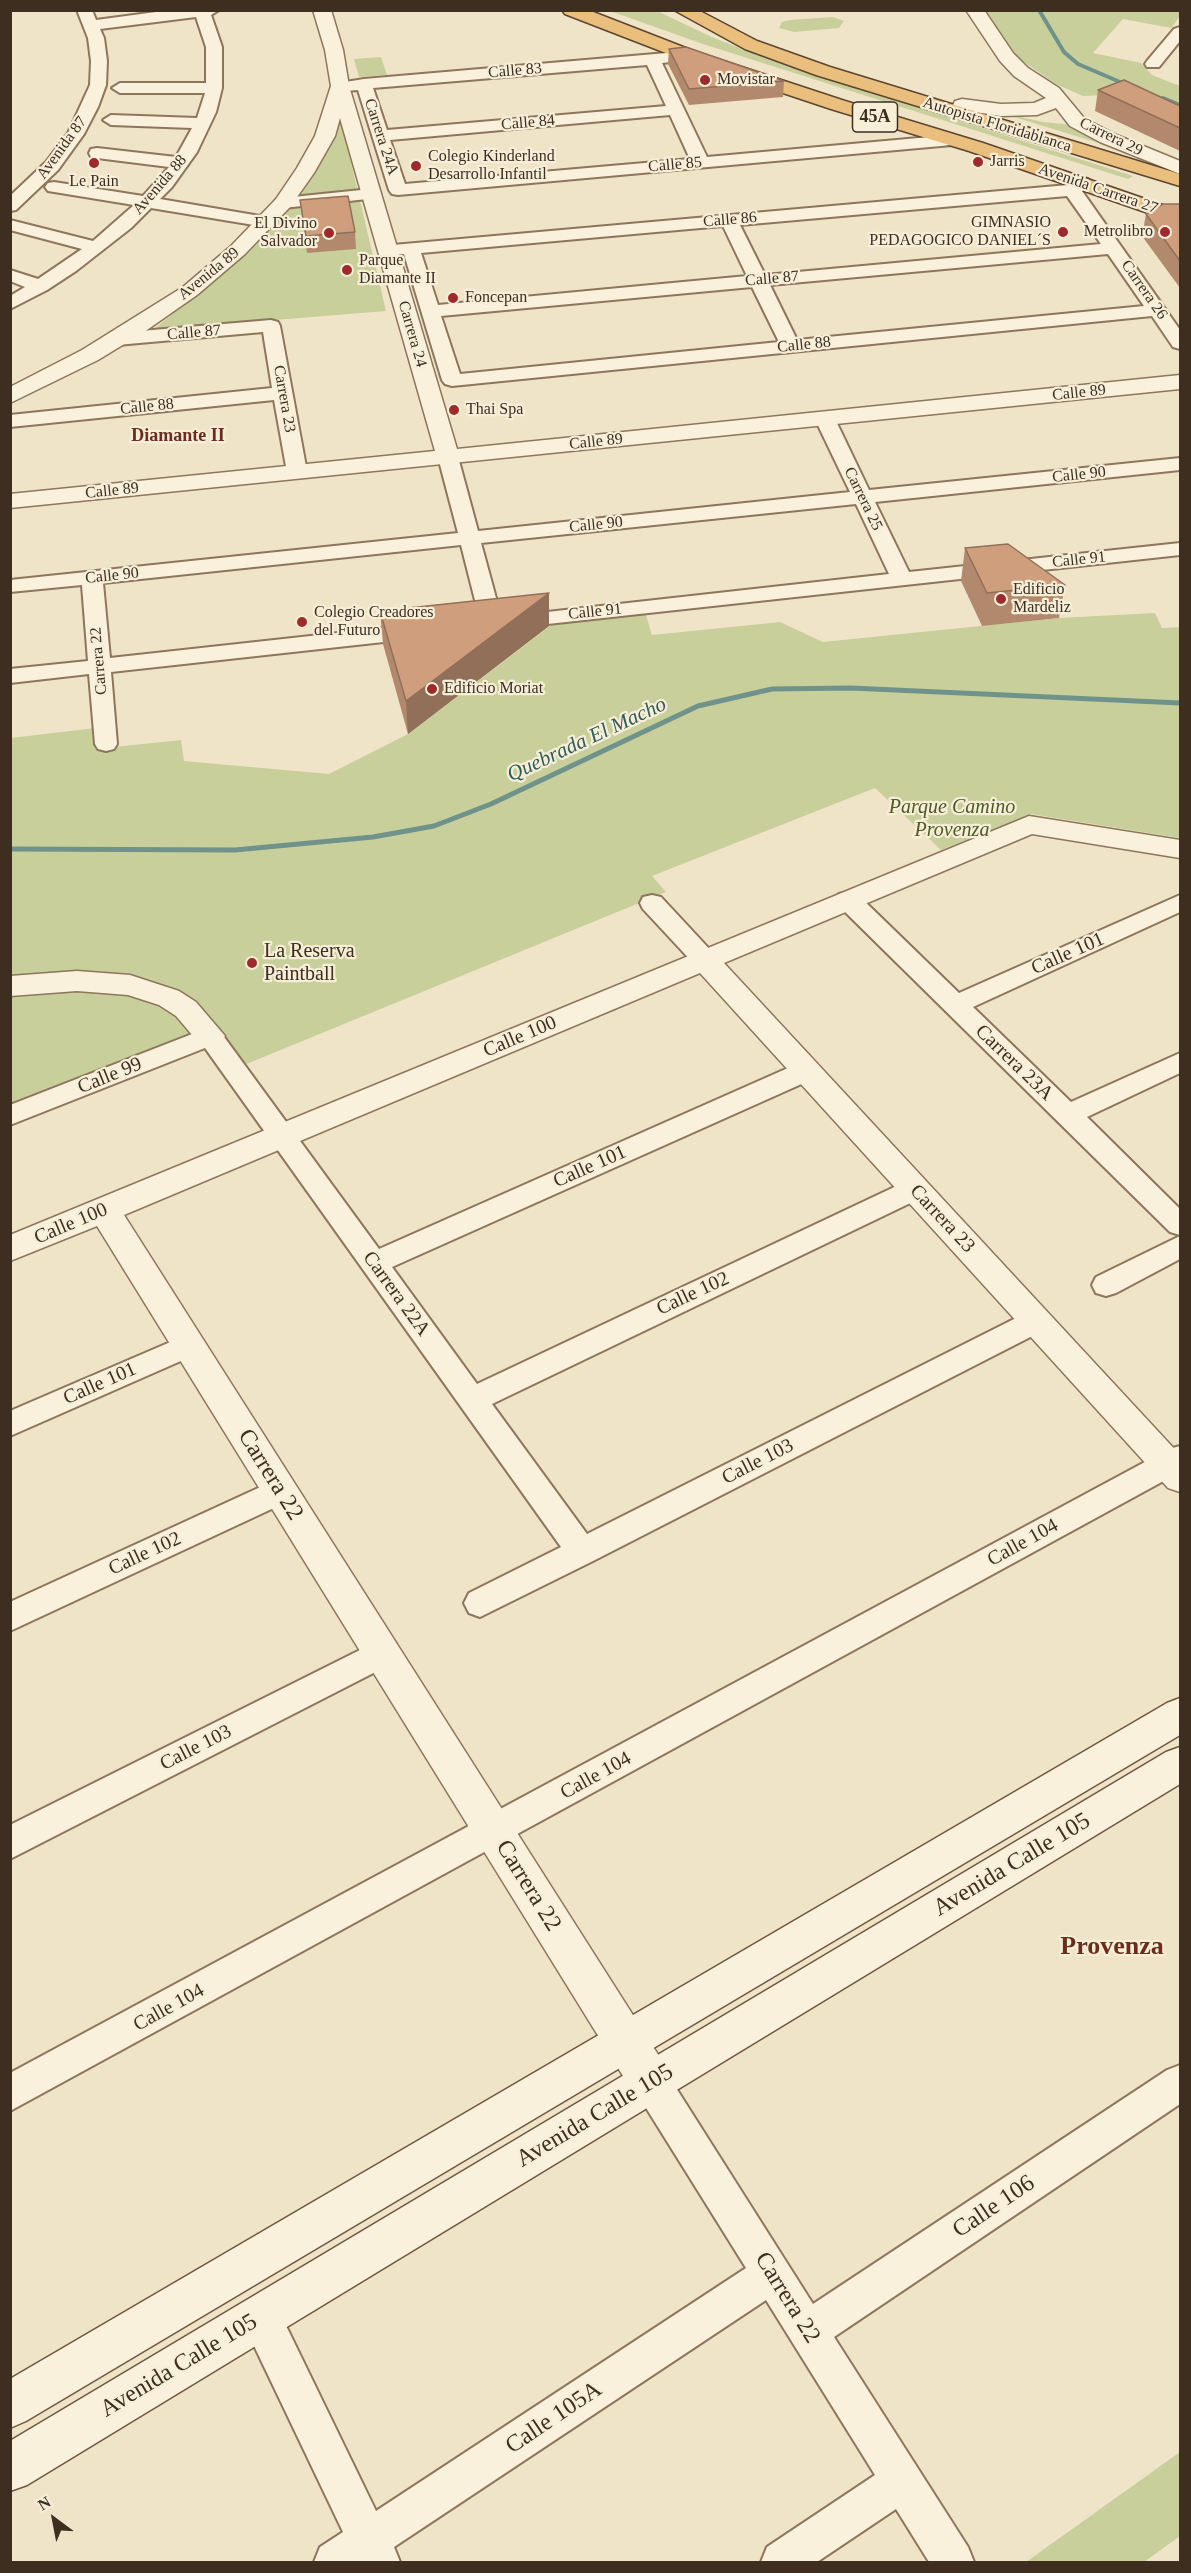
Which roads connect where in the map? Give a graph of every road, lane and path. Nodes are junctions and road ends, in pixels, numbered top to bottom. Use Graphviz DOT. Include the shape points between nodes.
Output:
graph roads {
  1 [pos="322,10"];
  2 [pos="571,10"];
  3 [pos="590,10"];
  4 [pos="975,10"];
  5 [pos="207,11"];
  6 [pos="691,14"];
  7 [pos="88,18"];
  8 [pos="1180,32"];
  9 [pos="690,56"];
  10 [pos="652,59"];
  11 [pos="1153,64"];
  12 [pos="364,84"];
  13 [pos="340,86"];
  14 [pos="120,88"];
  15 [pos="214,88"];
  16 [pos="1052,92"];
  17 [pos="962,105"];
  18 [pos="676,110"];
  19 [pos="340,119"];
  20 [pos="111,120"];
  21 [pos="203,123"];
  22 [pos="381,136"];
  23 [pos="952,140"];
  24 [pos="96,153"];
  25 [pos="181,163"];
  26 [pos="701,163"];
  27 [pos="1180,170"];
  28 [pos="1180,180"];
  29 [pos="1077,186"];
  30 [pos="54,187"];
  31 [pos="398,190"];
  32 [pos="371,194"];
  33 [pos="148,202"];
  34 [pos="283,203"];
  35 [pos="10,206"];
  36 [pos="1180,208"];
  37 [pos="1180,218"];
  38 [pos="729,220"];
  39 [pos="266,222"];
  40 [pos="10,225"];
  41 [pos="97,247"];
  42 [pos="1114,248"];
  43 [pos="411,249"];
  44 [pos="388,251"];
  45 [pos="10,275"];
  46 [pos="758,281"];
  47 [pos="41,286"];
  48 [pos="10,304"];
  49 [pos="1157,310"];
  50 [pos="430,311"];
  51 [pos="271,326"];
  52 [pos="117,339"];
  53 [pos="1180,343"];
  54 [pos="790,346"];
  55 [pos="1180,382"];
  56 [pos="283,393"];
  57 [pos="10,396"];
  58 [pos="825,419"];
  59 [pos="10,421"];
  60 [pos="448,457"];
  61 [pos="1180,464"];
  62 [pos="297,472"];
  63 [pos="862,497"];
  64 [pos="10,501"];
  65 [pos="468,538"];
  66 [pos="1180,549"];
  67 [pos="92,578"];
  68 [pos="902,579"];
  69 [pos="10,586"];
  70 [pos="492,624"];
  71 [pos="469,626"];
  72 [pos="435,630"];
  73 [pos="99,666"];
  74 [pos="10,676"];
  75 [pos="106,744"];
  76 [pos="1180,849"];
  77 [pos="848,900"];
  78 [pos="652,903"];
  79 [pos="1180,903"];
  80 [pos="705,960"];
  81 [pos="10,986"];
  82 [pos="955,1005"];
  83 [pos="210,1036"];
  84 [pos="1180,1062"];
  85 [pos="806,1071"];
  86 [pos="1068,1115"];
  87 [pos="10,1116"];
  88 [pos="282,1136"];
  89 [pos="915,1189"];
  90 [pos="104,1210"];
  91 [pos="1180,1225"];
  92 [pos="1180,1247"];
  93 [pos="10,1249"];
  94 [pos="374,1263"];
  95 [pos="1106,1285"];
  96 [pos="1036,1321"];
  97 [pos="189,1345"];
  98 [pos="472,1400"];
  99 [pos="10,1424"];
  100 [pos="1176,1467"];
  101 [pos="280,1491"];
  102 [pos="582,1552"];
  103 [pos="480,1603"];
  104 [pos="10,1617"];
  105 [pos="382,1653"];
  106 [pos="1180,1715"];
  107 [pos="1180,1764"];
  108 [pos="494,1831"];
  109 [pos="10,1843"];
  110 [pos="626,2042"];
  111 [pos="651,2082"];
  112 [pos="1180,2083"];
  113 [pos="10,2094"];
  114 [pos="772,2273"];
  115 [pos="261,2317"];
  116 [pos="808,2331"];
  117 [pos="10,2405"];
  118 [pos="10,2468"];
  119 [pos="901,2481"];
  120 [pos="374,2552"];
  121 [pos="335,2562"];
  122 [pos="782,2562"];
  123 [pos="953,2562"];
  1 -- 13 [label="street, Carrera 24"];
  2 -- 9 [label="highway, Avenida Carrera 27 / 45A"];
  3 -- 36 [label="highway, Autopista Floridablanca / 45A" via="699,50"];
  4 -- 16 [label="street, Carrera 29" via="1006,57"];
  5 -- 7 [label="street"];
  5 -- 15 [label="street, Avenida 88" via="214,47"];
  6 -- 17 [label="highway, Avenida Carrera 27 / 45A" via="803,55"];
  6 -- 28 [label="highway, Autopista Floridablanca / 45A" via="751,45 832,74"];
  7 -- 35 [label="street, Avenida 87" via="99,61 98,85 90,107 52,166"];
  8 -- 11 [label="street"];
  9 -- 10 [label="street, Calle 83"];
  9 -- 23 [label="highway, Avenida Carrera 27 / 45A"];
  10 -- 12 [label="street, Calle 83"];
  10 -- 18 [label="street"];
  12 -- 13 [label="street, Calle 83"];
  12 -- 22 [label="street, Carrera 24A"];
  13 -- 19 [label="street, Carrera 24"];
  14 -- 15 [label="street"];
  15 -- 21 [label="street, Avenida 88"];
  16 -- 17 [label="street" via="1054,102 1037,109"];
  16 -- 27 [label="street, Carrera 29" via="1080,125"];
  17 -- 27 [label="highway, Avenida Carrera 27 / 45A"];
  18 -- 22 [label="street, Calle 84"];
  18 -- 26 [label="street"];
  19 -- 32 [label="street, Carrera 24"];
  19 -- 34 [label="street, Avenida 89"];
  20 -- 21 [label="street"];
  21 -- 25 [label="street, Avenida 88"];
  22 -- 31 [label="street, Carrera 24A"];
  23 -- 26 [label="street, Calle 85"];
  23 -- 29 [label="highway, Avenida Carrera 27 / 45A"];
  24 -- 25 [label="street"];
  25 -- 33 [label="street, Avenida 88"];
  26 -- 31 [label="street, Calle 85"];
  29 -- 37 [label="highway, Avenida Carrera 27 / 45A"];
  29 -- 38 [label="street, Calle 86"];
  29 -- 42 [label="street, Carrera 26"];
  30 -- 33 [label="street"];
  32 -- 34 [label="street"];
  32 -- 44 [label="street, Carrera 24"];
  33 -- 39 [label="street"];
  33 -- 41 [label="street, Avenida 88"];
  34 -- 39 [label="street, Avenida 89"];
  38 -- 43 [label="street, Calle 86"];
  38 -- 46 [label="street"];
  39 -- 52 [label="street, Avenida 89" via="198,285"];
  40 -- 41 [label="street"];
  41 -- 47 [label="street, Avenida 88"];
  42 -- 46 [label="street, Calle 87"];
  42 -- 49 [label="street, Carrera 26"];
  43 -- 44 [label="street, Calle 86"];
  43 -- 50 [label="street"];
  44 -- 60 [label="street, Carrera 24"];
  45 -- 47 [label="street"];
  46 -- 50 [label="street, Calle 87"];
  46 -- 54 [label="street"];
  47 -- 48 [label="street, Avenida 88"];
  49 -- 53 [label="street, Carrera 26"];
  49 -- 54 [label="street, Calle 88"];
  50 -- 54 [label="street, Calle 88" via="452,380"];
  51 -- 52 [label="street, Calle 87"];
  51 -- 56 [label="street, Carrera 23"];
  52 -- 57 [label="street, Avenida 89"];
  55 -- 58 [label="street, Calle 89"];
  56 -- 59 [label="street, Calle 88"];
  56 -- 62 [label="street, Carrera 23"];
  58 -- 60 [label="street, Calle 89"];
  58 -- 63 [label="street, Carrera 25"];
  60 -- 62 [label="street, Calle 89"];
  60 -- 65 [label="street, Carrera 24"];
  61 -- 63 [label="street, Calle 90"];
  62 -- 64 [label="street, Calle 89"];
  63 -- 65 [label="street, Calle 90"];
  63 -- 68 [label="street, Carrera 25"];
  65 -- 67 [label="street, Calle 90"];
  65 -- 70 [label="street, Carrera 24"];
  66 -- 68 [label="street, Calle 91"];
  67 -- 69 [label="street, Calle 90"];
  67 -- 73 [label="street, Carrera 22"];
  68 -- 70 [label="street, Calle 91"];
  70 -- 71 [label="street, Calle 91"];
  72 -- 73 [label="street"];
  73 -- 74 [label="street"];
  73 -- 75 [label="street, Carrera 22"];
  76 -- 77 [label="street, Calle 100" via="1029,825"];
  77 -- 80 [label="street, Calle 100"];
  77 -- 82 [label="street, Carrera 23A"];
  78 -- 80 [label="street"];
  79 -- 82 [label="street, Calle 101"];
  80 -- 85 [label="street, Carrera 23"];
  80 -- 88 [label="street, Calle 100"];
  81 -- 83 [label="street" via="77,981 130,985 159,994 186,1009"];
  82 -- 86 [label="street, Carrera 23A"];
  83 -- 87 [label="street, Calle 99"];
  83 -- 88 [label="street, Carrera 22A"];
  84 -- 86 [label="street"];
  85 -- 89 [label="street, Carrera 23"];
  85 -- 94 [label="street, Calle 101"];
  86 -- 91 [label="street, Carrera 23A"];
  88 -- 90 [label="street, Calle 100"];
  88 -- 94 [label="street, Carrera 22A"];
  89 -- 96 [label="street, Carrera 23"];
  89 -- 98 [label="street, Calle 102"];
  90 -- 93 [label="street, Calle 100"];
  90 -- 97 [label="street, Carrera 22"];
  92 -- 95 [label="street"];
  94 -- 98 [label="street, Carrera 22A"];
  96 -- 100 [label="street, Carrera 23"];
  96 -- 102 [label="street, Calle 103"];
  97 -- 99 [label="street, Calle 101"];
  97 -- 101 [label="street, Carrera 22"];
  98 -- 102 [label="street, Carrera 22A"];
  100 -- 108 [label="street, Calle 104"];
  101 -- 104 [label="street, Calle 102"];
  101 -- 105 [label="street, Carrera 22"];
  102 -- 103 [label="street, Calle 103"];
  105 -- 108 [label="street, Carrera 22"];
  105 -- 109 [label="street, Calle 103"];
  106 -- 110 [label="street, Avenida Calle 105"];
  107 -- 111 [label="street, Avenida Calle 105"];
  108 -- 110 [label="street, Carrera 22"];
  108 -- 113 [label="street, Calle 104"];
  110 -- 111 [label="street, Carrera 22"];
  110 -- 117 [label="street, Avenida Calle 105"];
  111 -- 114 [label="street, Carrera 22"];
  111 -- 115 [label="street, Avenida Calle 105"];
  112 -- 116 [label="street, Calle 106"];
  114 -- 116 [label="street, Carrera 22"];
  114 -- 120 [label="street, Calle 105A"];
  115 -- 118 [label="street, Avenida Calle 105"];
  115 -- 120 [label="street"];
  116 -- 119 [label="street, Carrera 22"];
  119 -- 122 [label="street"];
  119 -- 123 [label="street, Carrera 22"];
  120 -- 121 [label="street, Calle 105A"];
}
